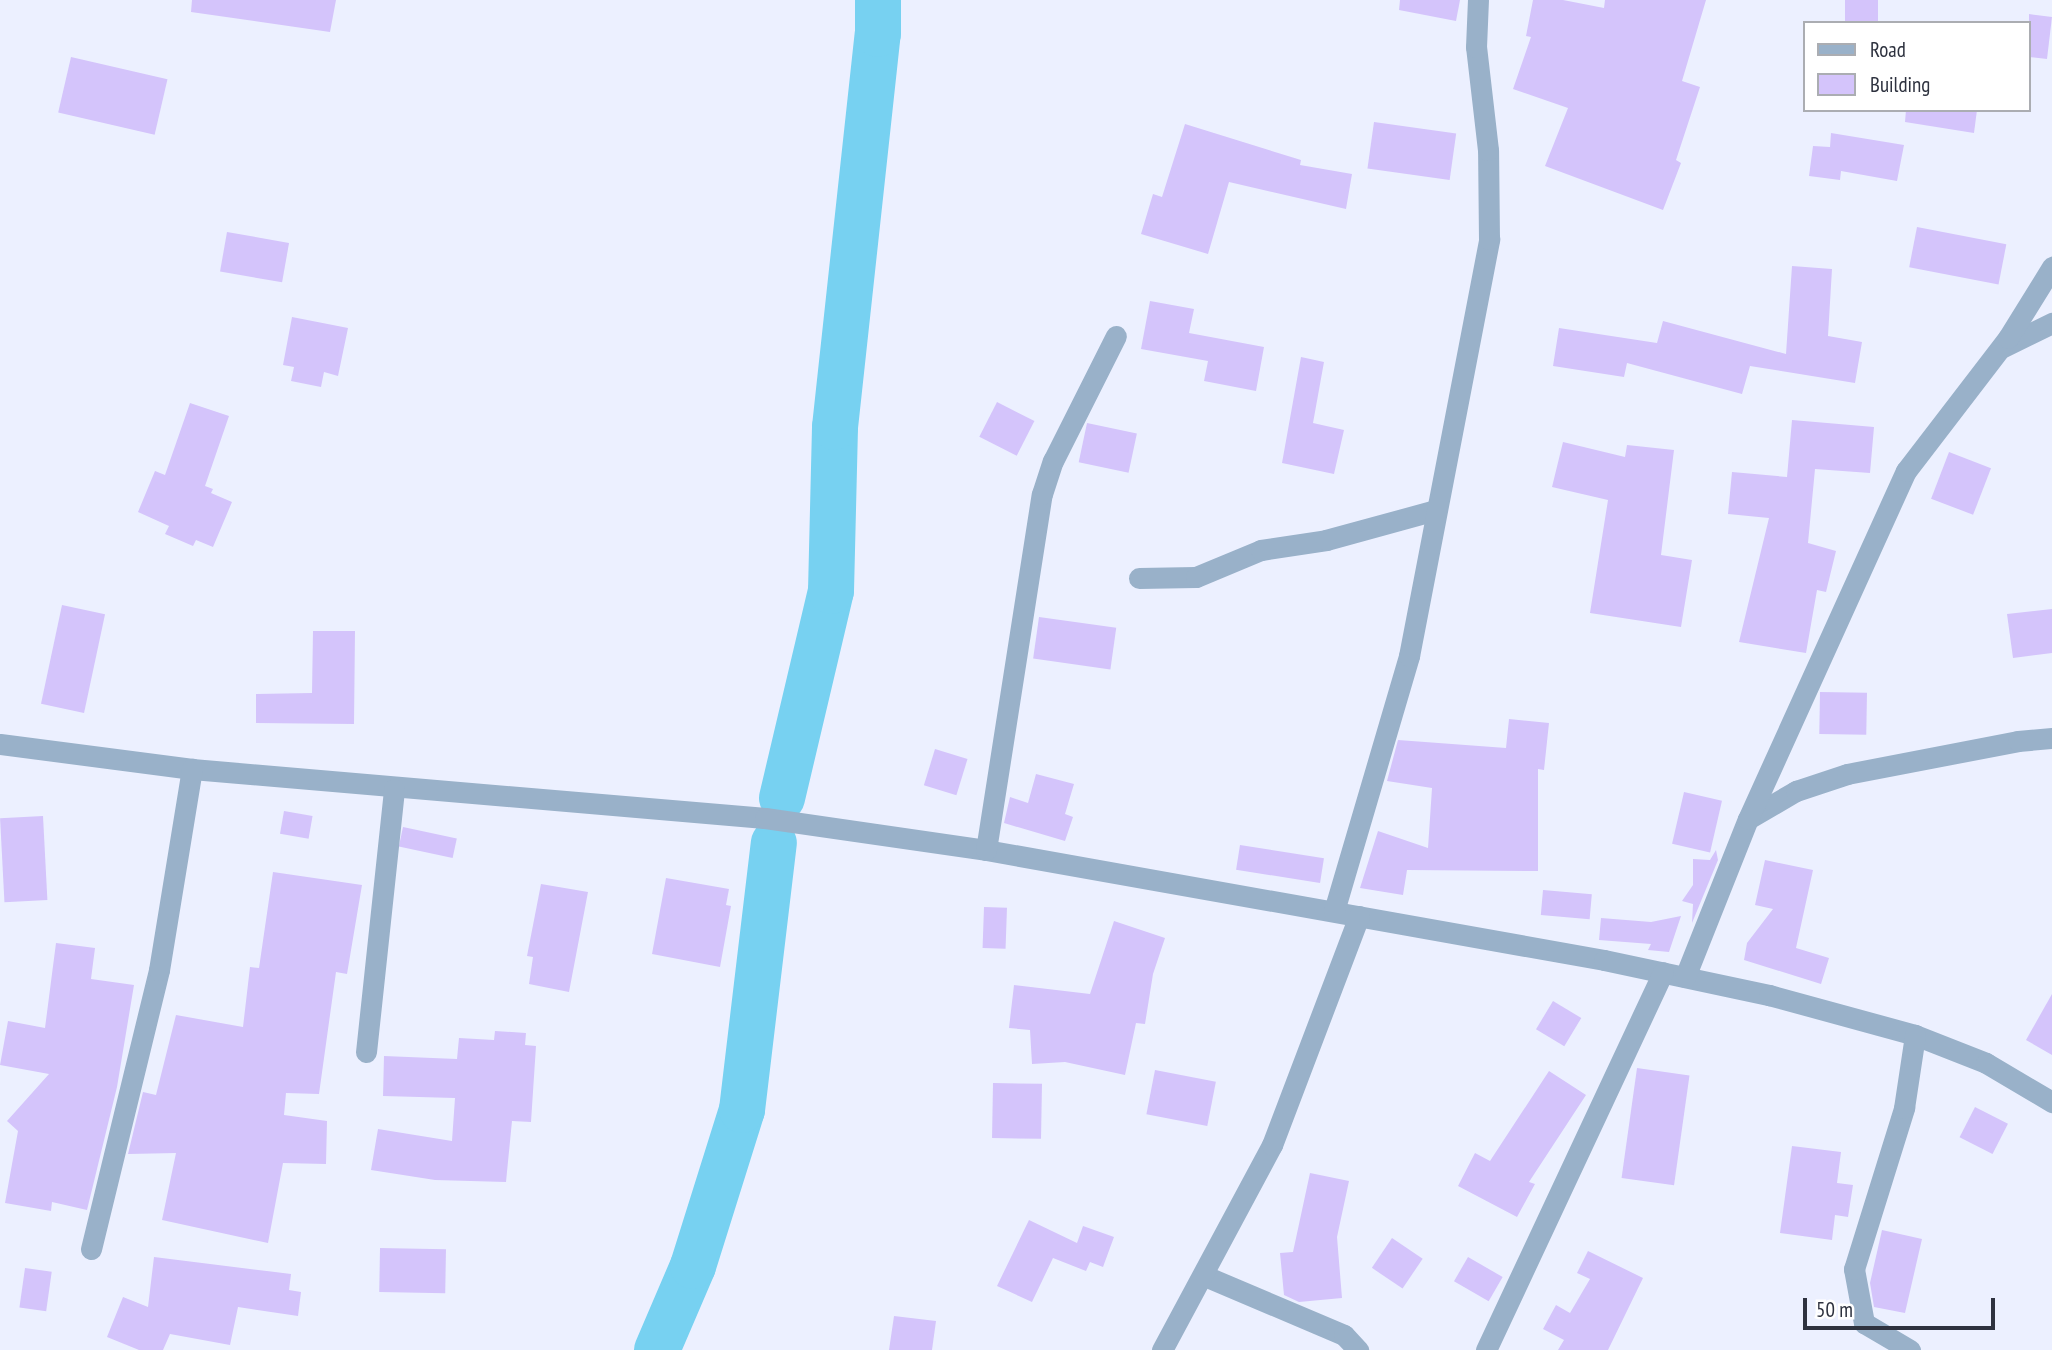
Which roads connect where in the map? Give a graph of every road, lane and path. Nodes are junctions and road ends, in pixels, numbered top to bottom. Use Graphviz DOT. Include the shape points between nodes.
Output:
graph roads {
  1 [pos="1478,0"];
  2 [pos="2052,267"];
  3 [pos="2052,323"];
  4 [pos="1116,336"];
  5 [pos="2001,348"];
  6 [pos="1436,510"];
  7 [pos="1139,578"];
  8 [pos="2052,738"];
  9 [pos="0,744"];
  10 [pos="192,769"];
  11 [pos="394,789"];
  12 [pos="1748,819"];
  13 [pos="986,850"];
  14 [pos="1334,911"];
  15 [pos="1359,916"];
  16 [pos="1663,972"];
  17 [pos="1685,977"];
  18 [pos="1915,1035"];
  19 [pos="366,1052"];
  20 [pos="2052,1102"];
  21 [pos="91,1249"];
  22 [pos="1205,1276"];
  23 [pos="1162,1350"];
  24 [pos="1358,1350"];
  25 [pos="1486,1350"];
  26 [pos="1910,1350"];
  1 -- 6 [label="street" via="1476,47 1488,150 1489,239"];
  2 -- 5 [label="street"];
  3 -- 5 [label="street"];
  4 -- 13 [label="street" via="1053,461 1042,494"];
  5 -- 12 [label="street" via="1906,471"];
  6 -- 7 [label="street" via="1326,540 1261,550 1196,577"];
  6 -- 14 [label="street" via="1409,656"];
  8 -- 12 [label="street" via="1847,774 1796,791"];
  9 -- 10 [label="street"];
  10 -- 11 [label="street"];
  10 -- 21 [label="street" via="159,970"];
  11 -- 13 [label="street" via="765,818"];
  11 -- 19 [label="street"];
  12 -- 17 [label="street"];
  13 -- 14 [label="street"];
  14 -- 15 [label="street"];
  15 -- 16 [label="street"];
  15 -- 22 [label="street" via="1272,1144"];
  16 -- 17 [label="street"];
  16 -- 25 [label="street"];
  17 -- 18 [label="street"];
  18 -- 20 [label="street" via="1986,1063"];
  18 -- 26 [label="street" via="1904,1108 1854,1269 1864,1323"];
  22 -- 23 [label="street"];
  22 -- 24 [label="street" via="1344,1335"];
}
